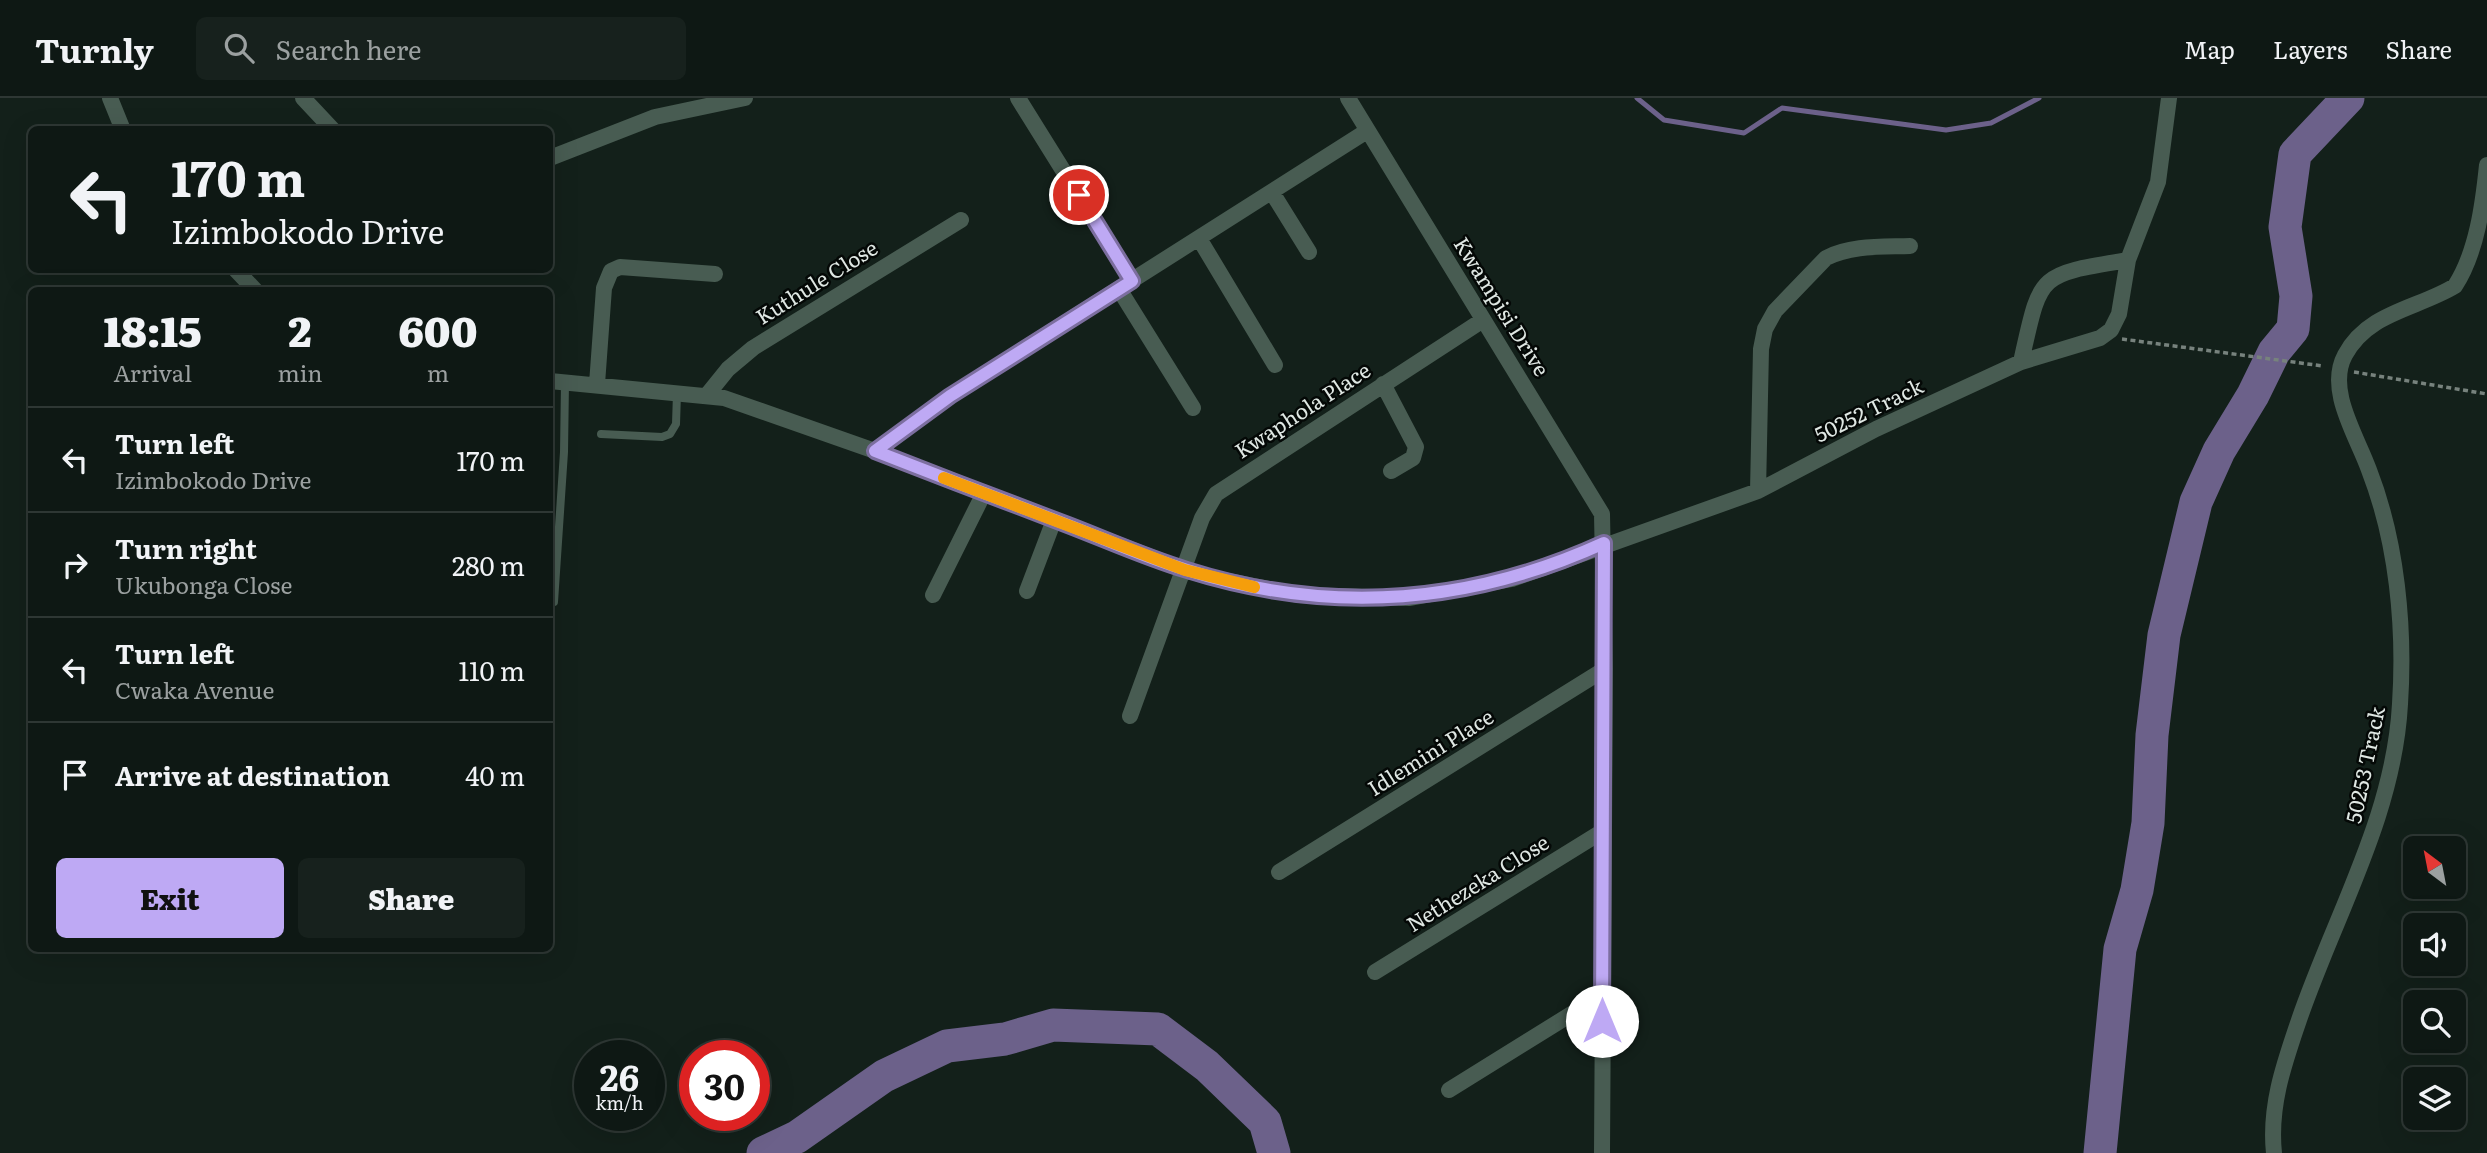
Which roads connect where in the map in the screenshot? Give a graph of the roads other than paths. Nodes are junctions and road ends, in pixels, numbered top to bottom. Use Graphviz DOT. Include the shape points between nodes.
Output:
graph roads {
  1 [pos="110,98"];
  2 [pos="303,98"];
  3 [pos="745,98"];
  4 [pos="1018,98"];
  5 [pos="1348,98"];
  6 [pos="2169,98"];
  7 [pos="121,126"];
  8 [pos="328,126"];
  9 [pos="1367,131"];
  10 [pos="553,157"];
  11 [pos="2487,165"];
  12 [pos="1273,194"];
  13 [pos="2485,201"];
  14 [pos="961,220"];
  15 [pos="1200,240"];
  16 [pos="1910,246"];
  17 [pos="1309,252"];
  18 [pos="2127,260"];
  19 [pos="239,273"];
  20 [pos="715,274"];
  21 [pos="1125,285"];
  22 [pos="253,287"];
  23 [pos="1483,320"];
  24 [pos="2021,362"];
  25 [pos="1275,365"];
  26 [pos="557,381"];
  27 [pos="597,384"];
  28 [pos="1383,384"];
  29 [pos="678,392"];
  30 [pos="706,395"];
  31 [pos="1193,408"];
  32 [pos="601,434"];
  33 [pos="875,451"];
  34 [pos="1391,471"];
  35 [pos="1758,491"];
  36 [pos="984,493"];
  37 [pos="1054,520"];
  38 [pos="1604,543"];
  39 [pos="1185,570"];
  40 [pos="1027,591"];
  41 [pos="933,595"];
  42 [pos="554,602"];
  43 [pos="1605,669"];
  44 [pos="1130,716"];
  45 [pos="1603,831"];
  46 [pos="1279,872"];
  47 [pos="1375,972"];
  48 [pos="1602,995"];
  49 [pos="1449,1090"];
  50 [pos="1602,1153"];
  51 [pos="2274,1153"];
  1 -- 7 [label="street"];
  2 -- 8 [label="street"];
  3 -- 10 [label="street" via="654,117"];
  4 -- 21 [label="street"];
  5 -- 9 [label="street, Kwampisi Drive"];
  6 -- 18 [label="street" via="2158,182"];
  9 -- 12 [label="street"];
  9 -- 23 [label="street, Kwampisi Drive"];
  11 -- 13 [label="street"];
  12 -- 15 [label="street"];
  12 -- 17 [label="street"];
  13 -- 51 [label="street, 50253 Track" via="2455,286 2378,320 2346,353 2338,376 2389,542 2400,630 2400,706 2382,806 2285,1060 2273,1119"];
  14 -- 30 [label="street, Kuthule Close" via="753,348"];
  15 -- 21 [label="street"];
  15 -- 25 [label="street"];
  16 -- 35 [label="street" via="1857,249 1826,258 1768,320 1761,349"];
  18 -- 24 [label="street, 50252 Track" via="2119,314 2111,330 2100,338"];
  18 -- 24 [label="street" via="2075,267 2049,280 2037,299"];
  19 -- 22 [label="street"];
  20 -- 27 [label="street" via="620,267 611,271 604,288"];
  21 -- 31 [label="street"];
  21 -- 33 [label="street" via="950,396"];
  23 -- 28 [label="street, Kwaphola Place"];
  23 -- 38 [label="street, Kwampisi Drive" via="1598,504"];
  24 -- 35 [label="street, 50252 Track" via="1876,429"];
  26 -- 27 [label="street, 50252 Track"];
  26 -- 42 [label="lane" via="564,452"];
  27 -- 29 [label="street, 50252 Track"];
  28 -- 34 [label="street" via="1416,447 1413,458"];
  28 -- 39 [label="street, Kwaphola Place" via="1216,494 1202,518"];
  29 -- 30 [label="street, 50252 Track"];
  29 -- 32 [label="lane" via="676,424 670,434"];
  30 -- 33 [label="street, 50252 Track" via="760,409"];
  33 -- 36 [label="street, 50252 Track"];
  35 -- 38 [label="street, 50252 Track"];
  36 -- 37 [label="street, 50252 Track"];
  36 -- 41 [label="street"];
  37 -- 39 [label="street, 50252 Track"];
  37 -- 40 [label="street"];
  38 -- 39 [label="street, 50252 Track" via="1511,579 1410,598 1298,595"];
  38 -- 43 [label="street, Kwampisi Drive"];
  39 -- 44 [label="street, Kwaphola Place"];
  43 -- 45 [label="street, Kwampisi Drive"];
  43 -- 46 [label="street, Idlemini Place"];
  45 -- 47 [label="street, Nethezeka Close"];
  45 -- 48 [label="street, Kwampisi Drive"];
  48 -- 49 [label="street"];
  48 -- 50 [label="street, Kwampisi Drive"];
}
